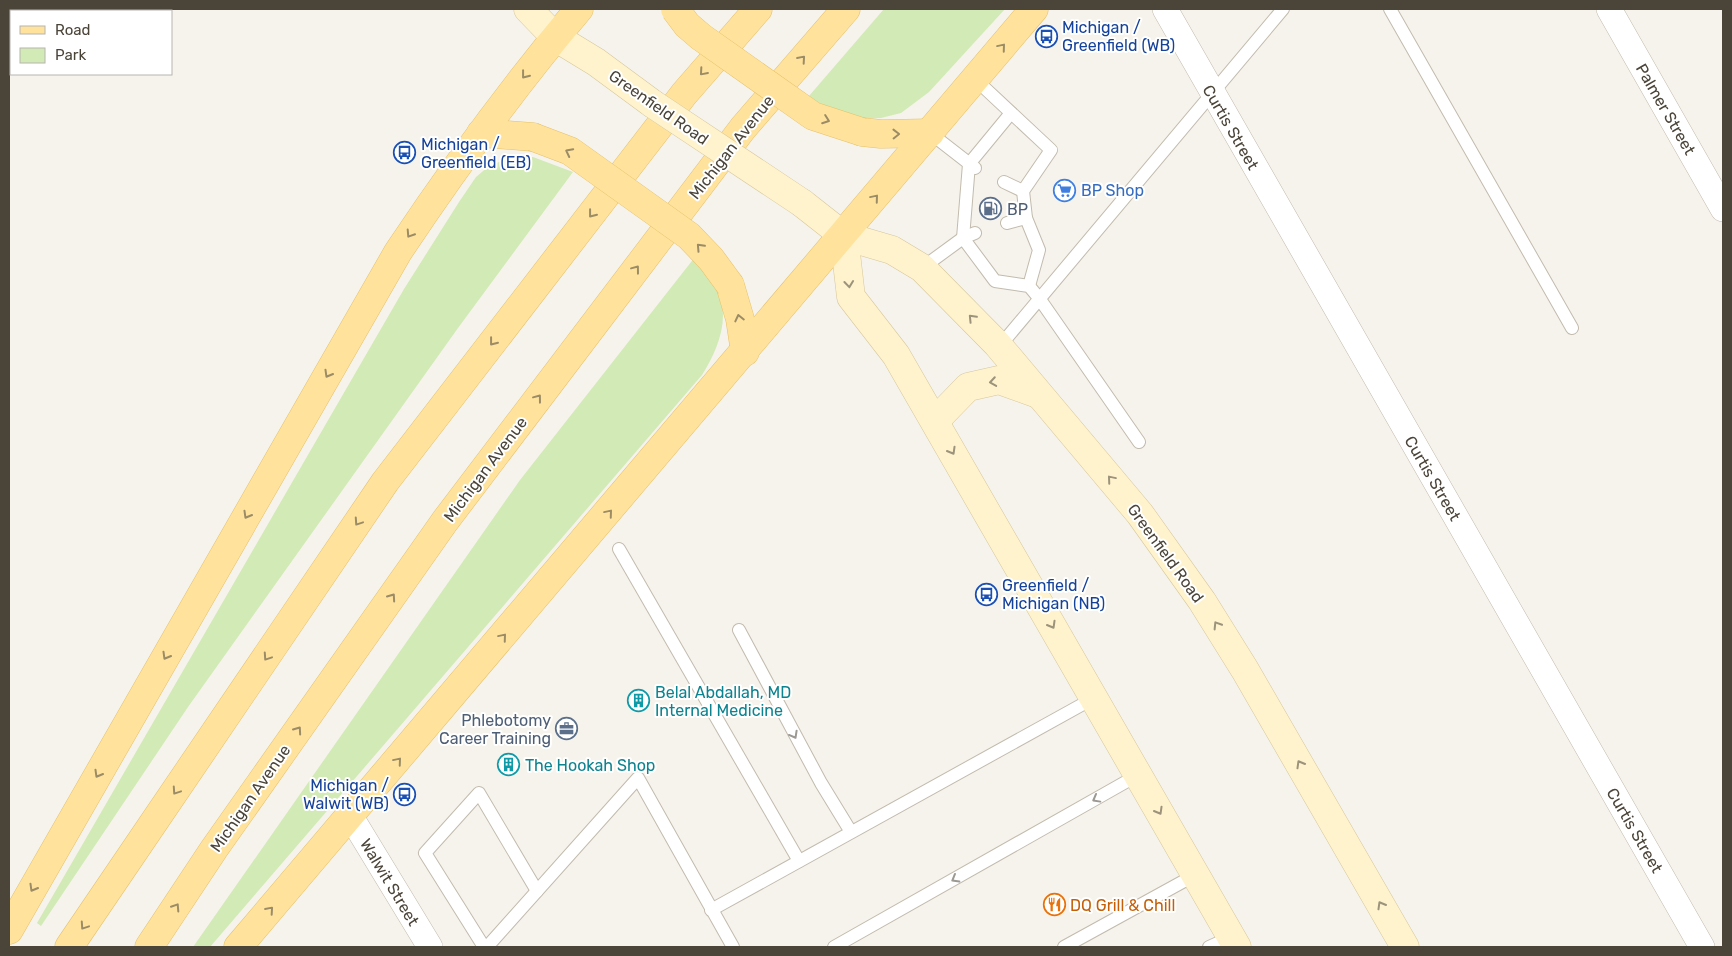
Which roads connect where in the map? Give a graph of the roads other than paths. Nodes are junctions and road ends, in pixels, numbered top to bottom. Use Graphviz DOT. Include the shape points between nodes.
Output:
graph roads {
  1 [pos="528,9"];
  2 [pos="579,9"];
  3 [pos="675,9"];
  4 [pos="758,9"];
  5 [pos="846,9"];
  6 [pos="1034,9"];
  7 [pos="1165,9"];
  8 [pos="1283,9"];
  9 [pos="1390,9"];
  10 [pos="1609,9"];
  11 [pos="555,37"];
  12 [pos="975,79"];
  13 [pos="1211,92"];
  14 [pos="1011,113"];
  15 [pos="481,133"];
  16 [pos="930,133"];
  17 [pos="972,166"];
  18 [pos="1004,182"];
  19 [pos="1023,192"];
  20 [pos="1723,209"];
  21 [pos="1026,218"];
  22 [pos="1007,223"];
  23 [pos="844,236"];
  24 [pos="969,236"];
  25 [pos="922,268"];
  26 [pos="1028,286"];
  27 [pos="1039,298"];
  28 [pos="1572,328"];
  29 [pos="999,346"];
  30 [pos="745,352"];
  31 [pos="1039,394"];
  32 [pos="935,421"];
  33 [pos="1139,442"];
  34 [pos="619,549"];
  35 [pos="739,630"];
  36 [pos="1094,698"];
  37 [pos="1138,776"];
  38 [pos="351,817"];
  39 [pos="851,832"];
  40 [pos="800,861"];
  41 [pos="1195,874"];
  42 [pos="537,891"];
  43 [pos="711,910"];
  44 [pos="9,930"];
  45 [pos="1226,944"];
  46 [pos="69,947"];
  47 [pos="149,947"];
  48 [pos="238,947"];
  49 [pos="430,947"];
  50 [pos="485,947"];
  51 [pos="733,947"];
  52 [pos="834,947"];
  53 [pos="1064,947"];
  54 [pos="1405,947"];
  55 [pos="1702,947"];
  1 -- 11 [label="main road, Greenfield Road"];
  2 -- 11 [label="main road"];
  3 -- 16 [label="main road, one-way, bridge" via="701,37 813,116 862,132"];
  4 -- 46 [label="main road, one-way" via="684,94 385,482"];
  47 -- 5 [label="main road, Michigan Avenue, one-way" via="214,849 445,521 743,128"];
  12 -- 6 [label="main road, one-way"];
  7 -- 13 [label="street, Curtis Street"];
  8 -- 13 [label="lane"];
  9 -- 28 [label="lane"];
  10 -- 20 [label="street, Palmer Street"];
  11 -- 15 [label="main road, one-way"];
  11 -- 23 [label="main road, Greenfield Road, bridge" via="802,203"];
  12 -- 14 [label="lane"];
  12 -- 16 [label="main road"];
  13 -- 27 [label="lane"];
  13 -- 55 [label="street, Curtis Street"];
  14 -- 17 [label="lane"];
  14 -- 19 [label="lane" via="1051,150"];
  30 -- 15 [label="main road, one-way, bridge" via="730,285 689,236 570,151 533,138"];
  15 -- 44 [label="main road, one-way" via="398,252"];
  16 -- 17 [label="lane"];
  23 -- 16 [label="main road, one-way"];
  17 -- 24 [label="lane"];
  18 -- 19 [label="lane"];
  19 -- 21 [label="lane"];
  21 -- 22 [label="lane"];
  21 -- 26 [label="lane" via="1039,250"];
  23 -- 25 [label="main road, Greenfield Road" via="892,250"];
  23 -- 30 [label="main road"];
  23 -- 32 [label="main road, one-way" via="851,297 896,355"];
  24 -- 25 [label="lane"];
  24 -- 26 [label="lane" via="995,281"];
  29 -- 25 [label="main road, Greenfield Road, one-way"];
  26 -- 27 [label="lane"];
  27 -- 29 [label="lane"];
  27 -- 33 [label="lane"];
  29 -- 31 [label="main road, Greenfield Road"];
  38 -- 30 [label="main road, one-way"];
  31 -- 32 [label="main road, one-way" via="999,380 968,387"];
  54 -- 31 [label="main road, Greenfield Road, one-way" via="1202,601 1140,514"];
  32 -- 36 [label="main road, one-way"];
  34 -- 40 [label="lane"];
  35 -- 39 [label="lane, one-way" via="812,767"];
  36 -- 37 [label="main road"];
  36 -- 39 [label="lane"];
  37 -- 41 [label="main road, one-way"];
  37 -- 52 [label="lane, one-way"];
  48 -- 38 [label="main road, one-way"];
  38 -- 49 [label="street, Walwit Street"];
  39 -- 40 [label="lane"];
  40 -- 43 [label="lane"];
  41 -- 45 [label="main road"];
  41 -- 53 [label="lane"];
  42 -- 43 [label="lane" via="638,778"];
  42 -- 50 [label="lane"];
  42 -- 50 [label="lane" via="479,793 425,854"];
  43 -- 51 [label="lane"];
}
